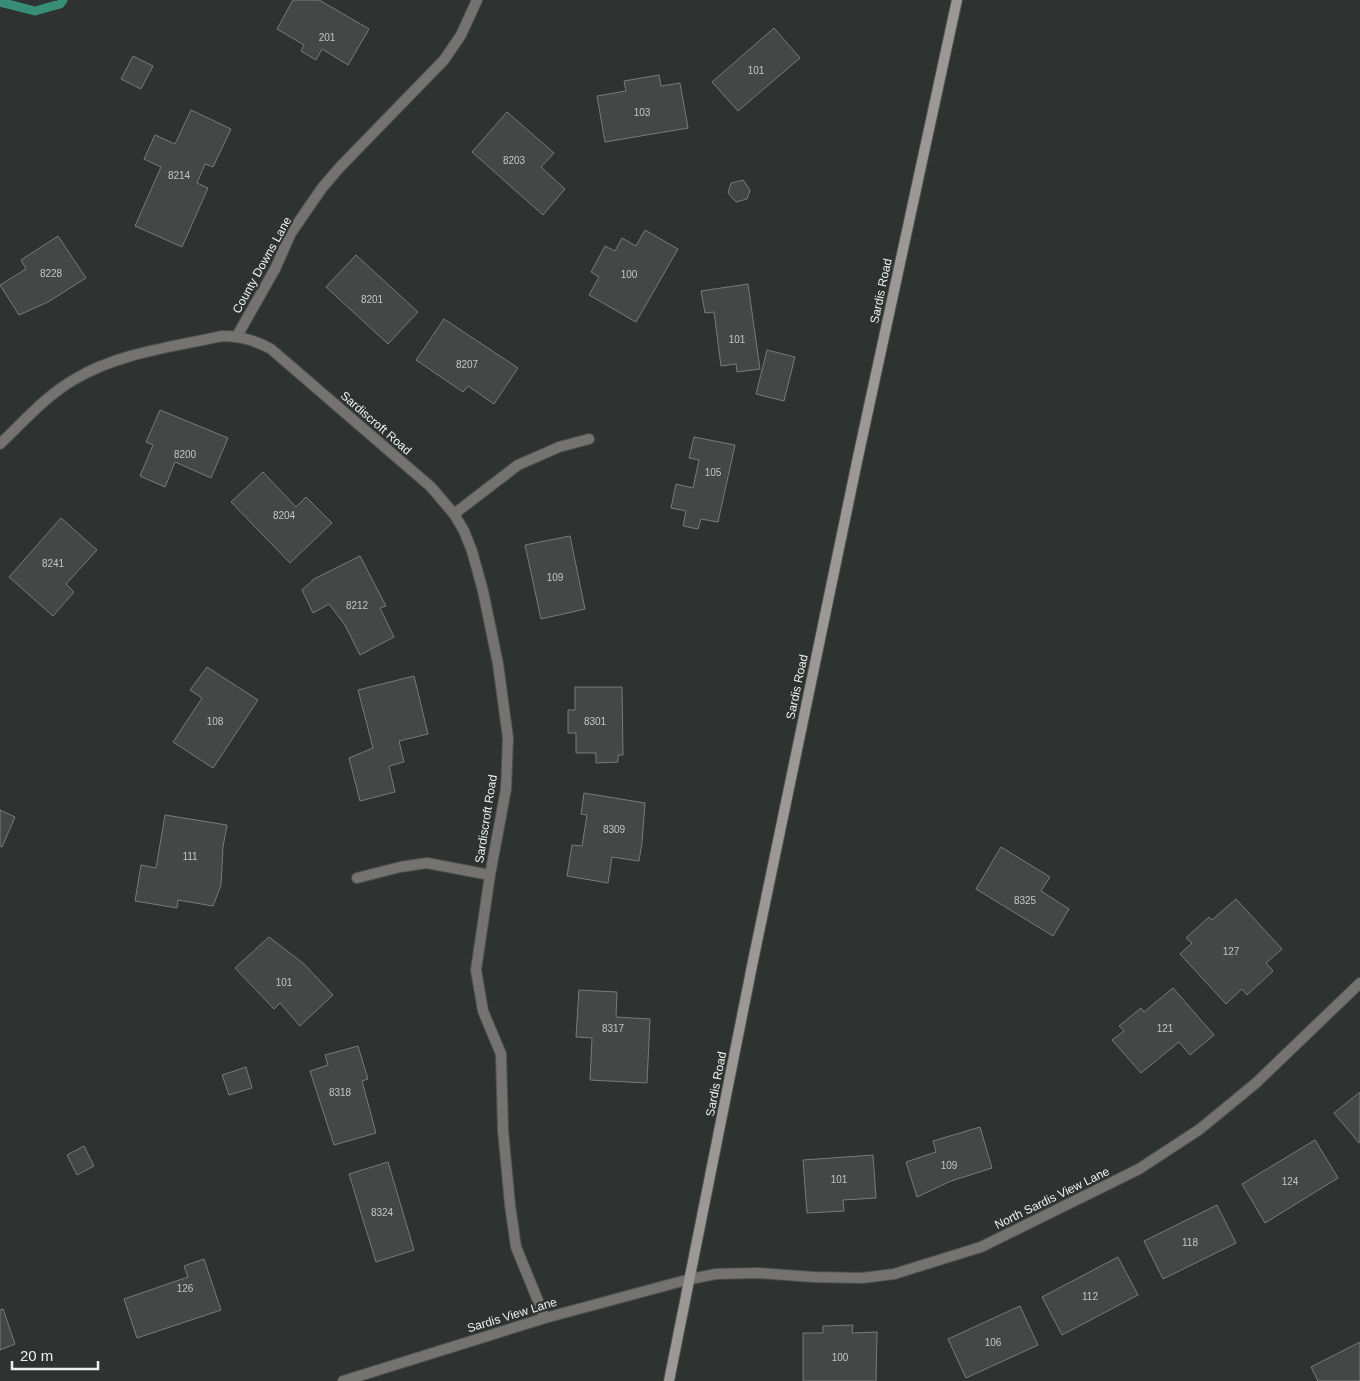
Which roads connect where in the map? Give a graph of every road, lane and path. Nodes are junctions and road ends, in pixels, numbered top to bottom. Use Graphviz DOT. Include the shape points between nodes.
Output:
graph roads {
  1 [pos="477,0"];
  2 [pos="957,0"];
  3 [pos="237,336"];
  4 [pos="589,439"];
  5 [pos="0,444"];
  6 [pos="454,514"];
  7 [pos="490,875"];
  8 [pos="357,878"];
  9 [pos="1360,983"];
  10 [pos="690,1279"];
  11 [pos="545,1318"];
  12 [pos="343,1381"];
  13 [pos="669,1381"];
  1 -- 3 [label="street, County Downs Lane" via="444,60 322,188 291,233 275,269"];
  2 -- 10 [label="main road, Sardis Road" via="752,962"];
  3 -- 5 [label="street" via="222,336 119,358 90,370 42,404"];
  3 -- 6 [label="street, Sardiscroft Road" via="256,340 271,349 431,487"];
  4 -- 6 [label="street" via="559,447 518,465"];
  6 -- 7 [label="street, Sardiscroft Road" via="472,551 483,591 498,664 508,738 506,789"];
  7 -- 8 [label="street" via="427,864"];
  7 -- 11 [label="street, Sardiscroft Road" via="476,970 483,1011 501,1054 503,1130 516,1247"];
  9 -- 10 [label="street, North Sardis View Lane" via="1256,1083 1200,1129 1139,1169 981,1246 894,1274 862,1278 757,1273 716,1274"];
  10 -- 11 [label="street, Sardis View Lane"];
  10 -- 13 [label="main road, Sardis Road"];
  11 -- 12 [label="street, Sardis View Lane"];
}
